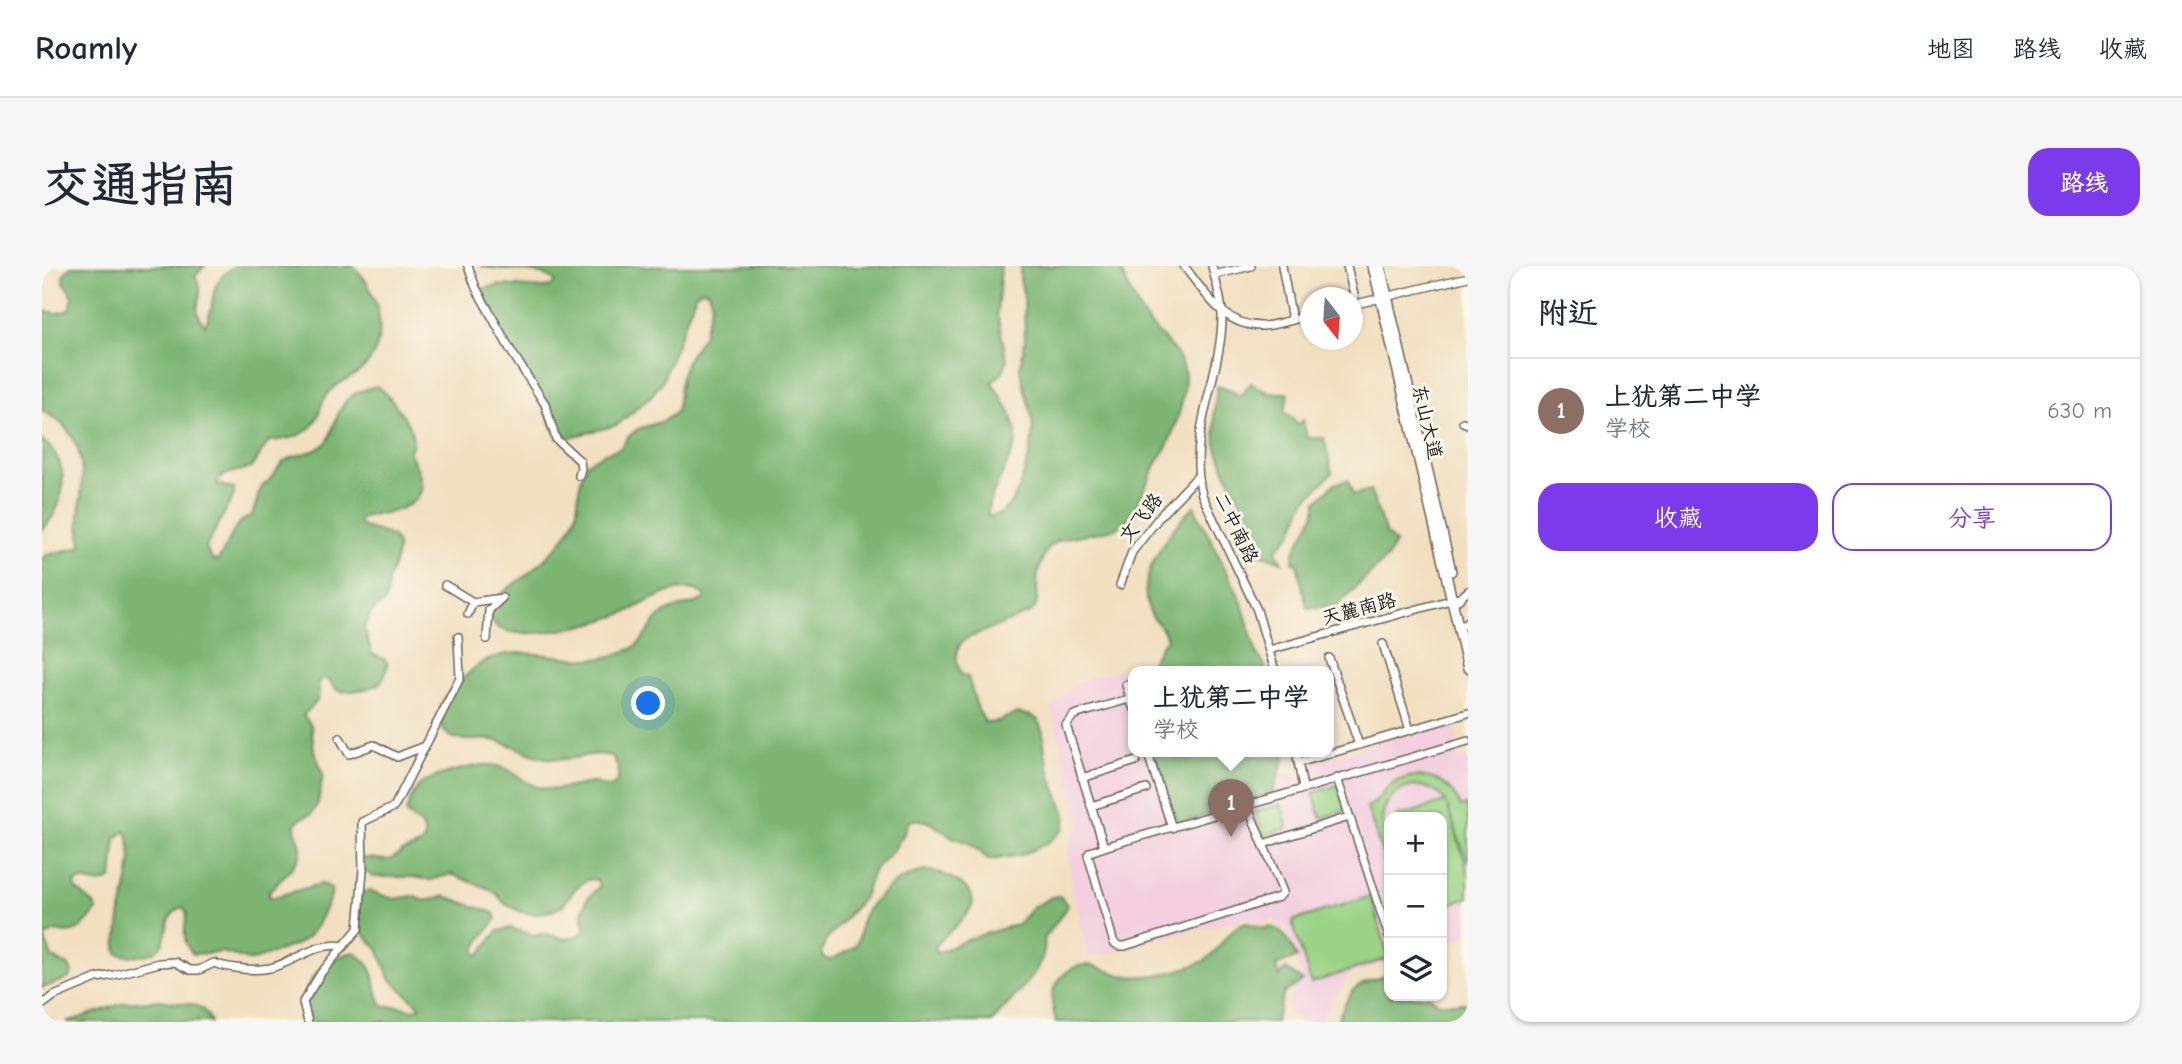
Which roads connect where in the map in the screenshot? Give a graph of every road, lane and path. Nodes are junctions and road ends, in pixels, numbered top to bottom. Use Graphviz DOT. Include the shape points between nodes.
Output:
graph roads {
  1 [pos="468,266"];
  2 [pos="1184,266"];
  3 [pos="1212,266"];
  4 [pos="1251,266"];
  5 [pos="1282,266"];
  6 [pos="1347,266"];
  7 [pos="1373,266"];
  8 [pos="1380,266"];
  9 [pos="1214,275"];
  10 [pos="1468,277"];
  11 [pos="1351,287"];
  12 [pos="1384,298"];
  13 [pos="1363,303"];
  14 [pos="1222,312"];
  15 [pos="1300,318"];
  16 [pos="1292,320"];
  17 [pos="579,476"];
  18 [pos="1197,477"];
  19 [pos="445,585"];
  20 [pos="1120,586"];
  21 [pos="1468,591"];
  22 [pos="1456,600"];
  23 [pos="473,602"];
  24 [pos="468,614"];
  25 [pos="1466,623"];
  26 [pos="458,637"];
  27 [pos="487,639"];
  28 [pos="1468,641"];
  29 [pos="1383,644"];
  30 [pos="1269,650"];
  31 [pos="1329,658"];
  32 [pos="1274,666"];
  33 [pos="1332,666"];
  34 [pos="1468,668"];
  35 [pos="1334,672"];
  36 [pos="1126,685"];
  37 [pos="1128,690"];
  38 [pos="1128,702"];
  39 [pos="1468,713"];
  40 [pos="1409,730"];
  41 [pos="340,738"];
  42 [pos="1468,741"];
  43 [pos="1359,745"];
  44 [pos="423,747"];
  45 [pos="1334,752"];
  46 [pos="1149,757"];
  47 [pos="1297,757"];
  48 [pos="1318,757"];
  49 [pos="1136,761"];
  50 [pos="1298,763"];
  51 [pos="1082,778"];
  52 [pos="1337,778"];
  53 [pos="1303,788"];
  54 [pos="1146,789"];
  55 [pos="1252,803"];
  56 [pos="1091,806"];
  57 [pos="1349,817"];
  58 [pos="1172,828"];
  59 [pos="1264,844"];
  60 [pos="1104,847"];
  61 [pos="1384,922"];
  62 [pos="344,946"];
  63 [pos="42,1005"];
  64 [pos="307,1022"];
  1 -- 17 [label="street" via="511,351 545,404 556,439 580,461"];
  2 -- 14 [label="street"];
  3 -- 9 [label="street, 二中南路"];
  4 -- 9 [label="street"];
  5 -- 16 [label="street"];
  6 -- 11 [label="street"];
  7 -- 12 [label="main road, 东山大道"];
  8 -- 12 [label="main road, 东山大道"];
  9 -- 14 [label="street, 二中南路"];
  10 -- 12 [label="street"];
  12 -- 13 [label="street"];
  12 -- 22 [label="main road, 东山大道"];
  14 -- 16 [label="street" via="1234,321 1255,325"];
  14 -- 18 [label="street, 二中南路" via="1200,433"];
  15 -- 16 [label="street"];
  18 -- 20 [label="street, 文飞路" via="1132,552"];
  18 -- 30 [label="street, 二中南路" via="1257,610"];
  19 -- 23 [label="street"];
  21 -- 22 [label="street"];
  22 -- 25 [label="main road, 东山大道"];
  22 -- 30 [label="street, 天麓南路"];
  22 -- 34 [label="main road, 东山大道"];
  23 -- 24 [label="street"];
  23 -- 27 [label="street" via="502,598 489,610"];
  25 -- 28 [label="main road, 东山大道"];
  26 -- 44 [label="street" via="460,678"];
  29 -- 40 [label="street"];
  30 -- 32 [label="street, 二中南路"];
  31 -- 33 [label="street"];
  35 -- 43 [label="street"];
  36 -- 37 [label="street"];
  38 -- 51 [label="street" via="1074,715 1066,725"];
  39 -- 40 [label="street"];
  40 -- 43 [label="street"];
  41 -- 44 [label="street" via="349,754 374,745 397,757"];
  42 -- 52 [label="street"];
  43 -- 45 [label="street"];
  44 -- 62 [label="street" via="394,807 362,822 358,929"];
  46 -- 58 [label="street"];
  47 -- 50 [label="street"];
  48 -- 50 [label="street"];
  49 -- 51 [label="street"];
  50 -- 53 [label="street"];
  51 -- 56 [label="street"];
  52 -- 53 [label="street"];
  52 -- 57 [label="street"];
  53 -- 55 [label="street"];
  54 -- 56 [label="street"];
  55 -- 58 [label="street"];
  55 -- 59 [label="street" via="1249,810"];
  56 -- 60 [label="street"];
  57 -- 59 [label="street"];
  57 -- 61 [label="street"];
  58 -- 60 [label="street"];
  59 -- 60 [label="street" via="1283,892 1279,897 1125,946 1115,943 1088,855"];
  62 -- 63 [label="street" via="332,944 270,968 247,970 214,963 190,970 175,962 159,963 97,978"];
  62 -- 64 [label="street" via="303,1002"];
}
